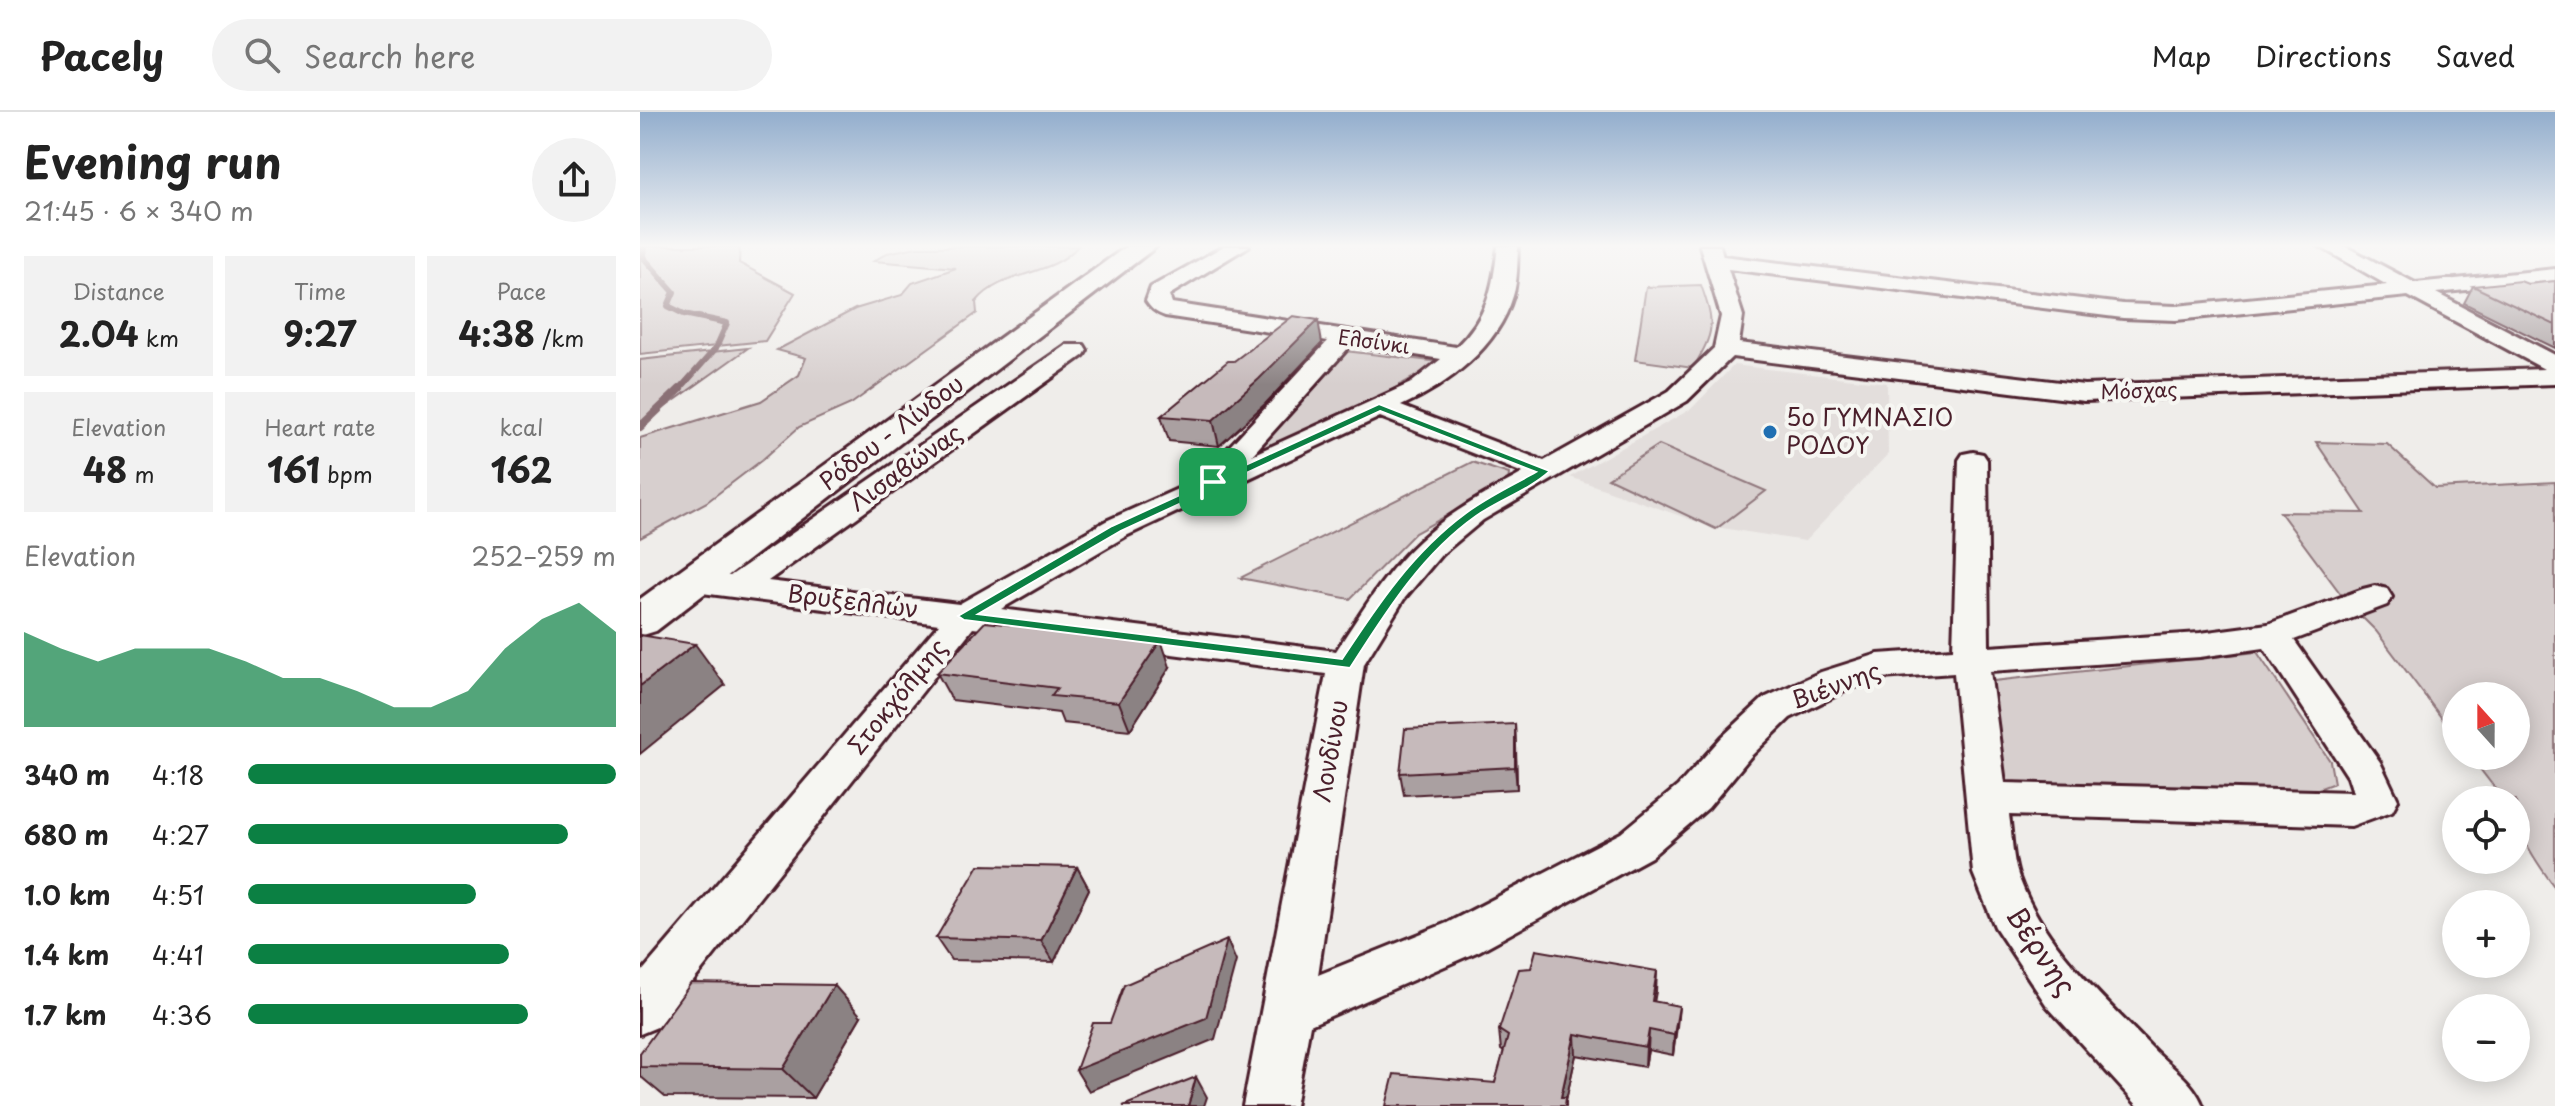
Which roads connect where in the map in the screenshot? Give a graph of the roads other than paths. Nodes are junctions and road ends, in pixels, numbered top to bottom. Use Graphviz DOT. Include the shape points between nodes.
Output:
graph roads {
  1 [pos="1055,292"];
  2 [pos="1082,292"];
  3 [pos="1159,292"];
  4 [pos="1502,292"];
  5 [pos="1725,292"];
  6 [pos="1989,292"];
  7 [pos="2400,292"];
  8 [pos="2417,292"];
  9 [pos="1344,338"];
  10 [pos="1726,349"];
  11 [pos="1075,350"];
  12 [pos="1462,355"];
  13 [pos="2555,365"];
  14 [pos="2555,376"];
  15 [pos="1379,407"];
  16 [pos="1973,460"];
  17 [pos="1545,471"];
  18 [pos="1213,482"];
  19 [pos="694,582"];
  20 [pos="737,587"];
  21 [pos="640,589"];
  22 [pos="2375,597"];
  23 [pos="964,616"];
  24 [pos="640,621"];
  25 [pos="2273,635"];
  26 [pos="1971,662"];
  27 [pos="1346,664"];
  28 [pos="1985,798"];
  29 [pos="640,1011"];
  30 [pos="1288,1011"];
  31 [pos="1269,1106"];
  32 [pos="2177,1106"];
  1 -- 21 [label="main road, Ρόδου - Λίνδου"];
  2 -- 19 [label="main road, Ρόδου - Λίνδου"];
  3 -- 9 [label="street, Ελσίνκι" via="1157,301 1165,309"];
  4 -- 12 [label="street, Στοκχόλμης" via="1492,318"];
  5 -- 10 [label="street" via="1732,316"];
  6 -- 7 [label="street" via="2123,311 2216,311"];
  8 -- 13 [label="street"];
  9 -- 12 [label="street, Ελσίνκι"];
  9 -- 18 [label="street"];
  10 -- 14 [label="street, Μόσχας" via="2084,393"];
  10 -- 17 [label="street, Λονδίνου" via="1678,396"];
  11 -- 20 [label="street, Λισαβώνας"];
  12 -- 15 [label="street, Στοκχόλμης" via="1420,388"];
  15 -- 17 [label="street"];
  15 -- 18 [label="street, Στοκχόλμης"];
  16 -- 26 [label="street, Βέρνης"];
  17 -- 27 [label="street, Λονδίνου" via="1472,514 1430,548 1391,593"];
  18 -- 23 [label="street, Στοκχόλμης" via="1117,528"];
  19 -- 20 [label="street, Βρυξελλών"];
  19 -- 24 [label="main road, Ρόδου - Λίνδου"];
  20 -- 23 [label="street, Βρυξελλών"];
  22 -- 25 [label="street, Βιέννης"];
  23 -- 27 [label="street, Βρυξελλών"];
  23 -- 29 [label="street, Στοκχόλμης"];
  25 -- 26 [label="street, Βιέννης"];
  25 -- 28 [label="street" via="2366,773 2377,800 2351,810"];
  26 -- 28 [label="street, Βέρνης"];
  26 -- 30 [label="street, Βιέννης" via="1878,666 1777,708 1693,797 1636,845 1463,937"];
  27 -- 30 [label="street, Λονδίνου"];
  28 -- 32 [label="street, Βέρνης" via="1995,873 2018,927 2064,990"];
  30 -- 31 [label="street, Λονδίνου"];
}
